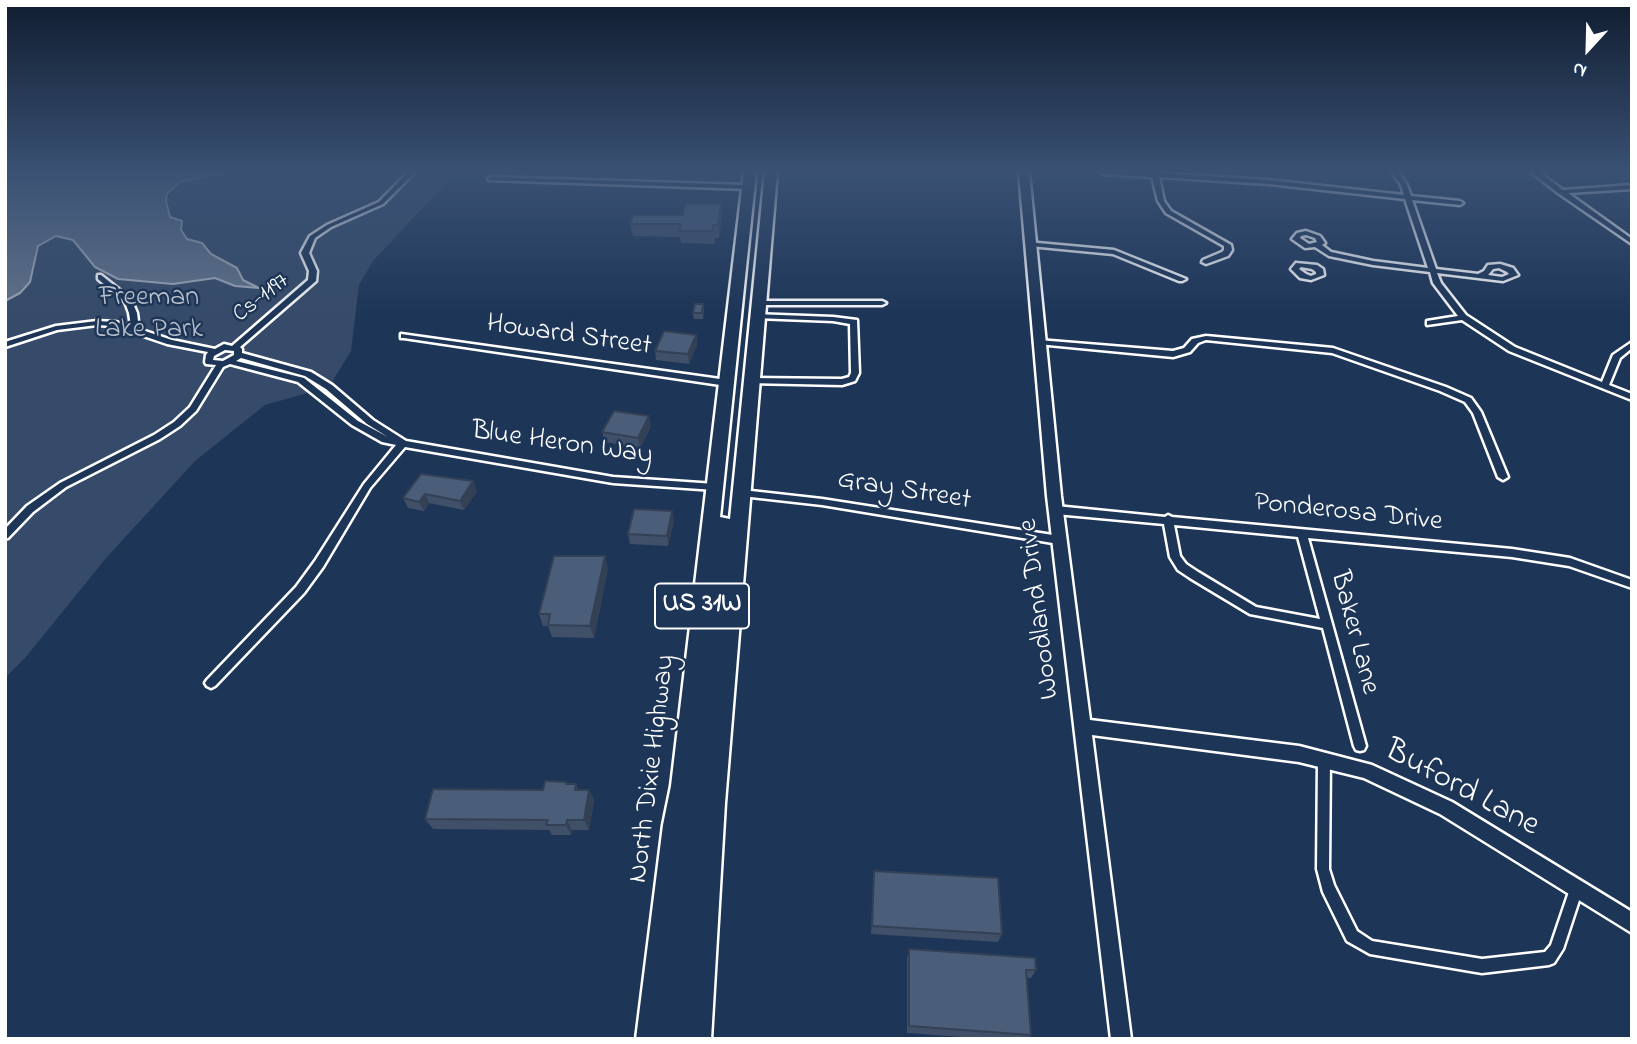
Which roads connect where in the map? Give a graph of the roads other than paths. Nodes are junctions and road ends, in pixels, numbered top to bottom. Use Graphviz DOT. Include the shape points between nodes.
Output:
graph roads {
  1 [pos="341,221"];
  2 [pos="745,221"];
  3 [pos="756,221"];
  4 [pos="767,221"];
  5 [pos="1028,221"];
  6 [pos="1184,221"];
  7 [pos="1415,221"];
  8 [pos="1601,221"];
  9 [pos="766,234"];
  10 [pos="1632,242"];
  11 [pos="1030,244"];
  12 [pos="1317,245"];
  13 [pos="741,251"];
  14 [pos="1329,254"];
  15 [pos="1206,262"];
  16 [pos="1314,267"];
  17 [pos="1432,271"];
  18 [pos="1479,276"];
  19 [pos="101,277"];
  20 [pos="1182,279"];
  21 [pos="882,303"];
  22 [pos="736,305"];
  23 [pos="757,309"];
  24 [pos="1463,317"];
  25 [pos="1430,323"];
  26 [pos="135,331"];
  27 [pos="404,336"];
  28 [pos="754,339"];
  29 [pos="1038,342"];
  30 [pos="1632,344"];
  31 [pos="5,345"];
  32 [pos="214,351"];
  33 [pos="235,355"];
  34 [pos="220,365"];
  35 [pos="751,381"];
  36 [pos="727,383"];
  37 [pos="1604,386"];
  38 [pos="1632,397"];
  39 [pos="403,443"];
  40 [pos="1503,477"];
  41 [pos="715,487"];
  42 [pos="742,493"];
  43 [pos="1056,510"];
  44 [pos="1168,519"];
  45 [pos="1302,532"];
  46 [pos="5,535"];
  47 [pos="1059,540"];
  48 [pos="1632,583"];
  49 [pos="1326,624"];
  50 [pos="211,684"];
  51 [pos="1081,726"];
  52 [pos="687,735"];
  53 [pos="1360,746"];
  54 [pos="1324,760"];
  55 [pos="714,803"];
  56 [pos="1577,888"];
  57 [pos="1632,923"];
  58 [pos="654,992"];
  59 [pos="698,1038"];
  60 [pos="649,1039"];
  61 [pos="670,1039"];
  62 [pos="1121,1039"];
  1 -- 33 [label="street, Cs-1197" via="312,237 305,253 312,281"];
  2 -- 13 [label="highway, North Dixie Highway / US 31W"];
  3 -- 9 [label="highway" via="755,226"];
  4 -- 9 [label="highway, North Dixie Highway / US 31W"];
  5 -- 11 [label="street, Woodland Drive"];
  6 -- 15 [label="street" via="1227,244 1225,254"];
  7 -- 17 [label="street"];
  8 -- 10 [label="street"];
  9 -- 23 [label="highway, North Dixie Highway / US 31W"];
  11 -- 20 [label="street" via="1114,252"];
  11 -- 29 [label="street, Woodland Drive"];
  12 -- 14 [label="street"];
  13 -- 22 [label="highway, North Dixie Highway / US 31W"];
  13 -- 28 [label="highway" via="751,256 745,322"];
  14 -- 16 [label="street"];
  14 -- 17 [label="street"];
  17 -- 18 [label="street"];
  17 -- 24 [label="street" via="1441,291"];
  19 -- 26 [label="street" via="128,301"];
  21 -- 23 [label="street"];
  22 -- 36 [label="highway, North Dixie Highway / US 31W"];
  22 -- 42 [label="highway" via="739,345 727,475 731,488"];
  23 -- 28 [label="highway, North Dixie Highway / US 31W"];
  23 -- 35 [label="street" via="854,322 855,373 842,382"];
  24 -- 25 [label="street"];
  24 -- 37 [label="street" via="1512,349"];
  26 -- 31 [label="street" via="106,323 77,325"];
  26 -- 32 [label="street"];
  27 -- 36 [label="street, Howard Street"];
  28 -- 35 [label="highway, North Dixie Highway / US 31W"];
  29 -- 40 [label="street" via="1173,354 1206,338 1333,351 1468,400"];
  29 -- 43 [label="street, Woodland Drive"];
  30 -- 37 [label="street" via="1616,357"];
  32 -- 33 [label="street"];
  32 -- 34 [label="street" via="209,362"];
  33 -- 34 [label="street"];
  33 -- 39 [label="street, Blue Heron Way" via="300,380 355,423 385,440"];
  34 -- 46 [label="street" via="177,424 63,485"];
  35 -- 42 [label="highway, North Dixie Highway / US 31W"];
  36 -- 41 [label="highway, North Dixie Highway / US 31W"];
  37 -- 38 [label="street"];
  39 -- 41 [label="street, Blue Heron Way" via="613,480"];
  39 -- 50 [label="street" via="367,486 300,590"];
  41 -- 52 [label="highway, North Dixie Highway / US 31W"];
  41 -- 55 [label="highway" via="723,512 702,755 704,781"];
  42 -- 47 [label="street, Gray Street"];
  42 -- 55 [label="highway, North Dixie Highway / US 31W"];
  43 -- 44 [label="street, Ponderosa Drive"];
  43 -- 47 [label="street, Woodland Drive"];
  44 -- 45 [label="street, Ponderosa Drive"];
  44 -- 49 [label="street" via="1174,557 1194,576 1254,611"];
  45 -- 48 [label="street, Ponderosa Drive" via="1548,558"];
  45 -- 49 [label="street, Baker Lane"];
  47 -- 51 [label="street, Woodland Drive"];
  49 -- 53 [label="street, Baker Lane"];
  51 -- 54 [label="street, Buford Lane"];
  51 -- 62 [label="street, Woodland Drive"];
  52 -- 58 [label="highway, North Dixie Highway / US 31W"];
  52 -- 59 [label="highway" via="691,823 679,998 682,1015"];
  54 -- 56 [label="street, Buford Lane" via="1384,778 1446,808"];
  54 -- 56 [label="street" via="1323,869 1352,936 1370,947 1482,966 1549,958"];
  55 -- 59 [label="highway, North Dixie Highway / US 31W"];
  56 -- 57 [label="street, Buford Lane"];
  58 -- 60 [label="highway, North Dixie Highway / US 31W"];
  58 -- 61 [label="highway" via="668,1017"];
}
